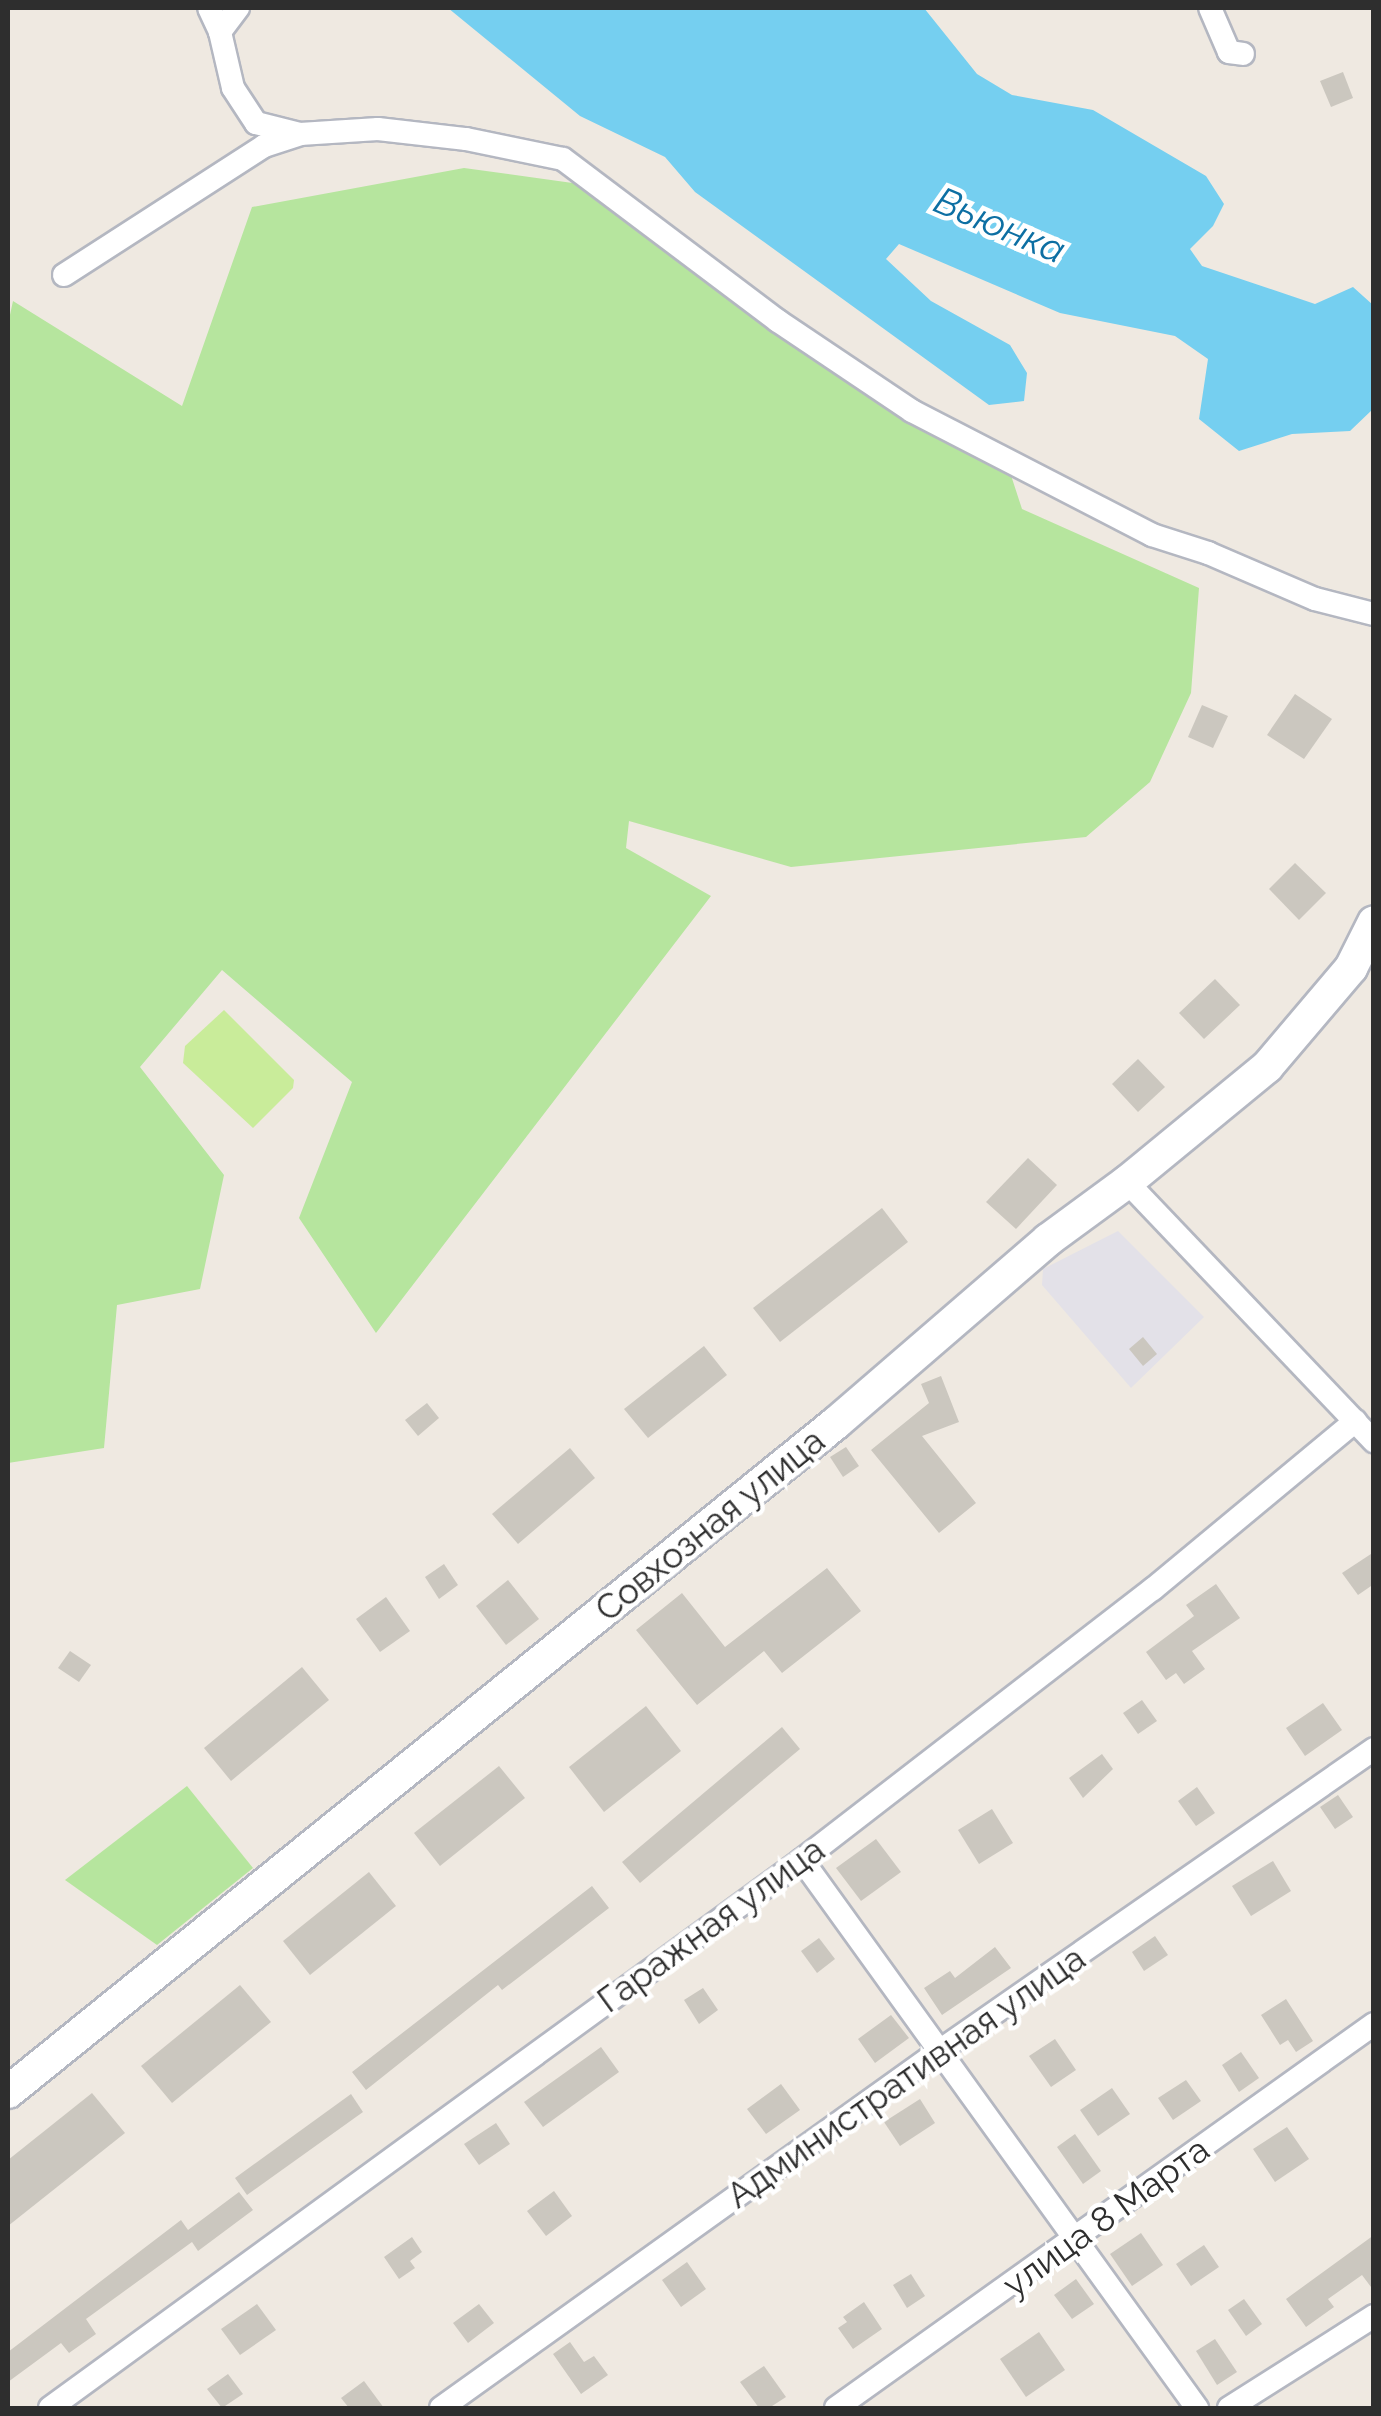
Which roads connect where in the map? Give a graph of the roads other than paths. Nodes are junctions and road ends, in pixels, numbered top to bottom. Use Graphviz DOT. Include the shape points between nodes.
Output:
graph roads {
  1 [pos="209,8"];
  2 [pos="238,8"];
  3 [pos="1210,8"];
  4 [pos="220,32"];
  5 [pos="1243,54"];
  6 [pos="300,134"];
  7 [pos="64,275"];
  8 [pos="1374,614"];
  9 [pos="1374,922"];
  10 [pos="1127,1182"];
  11 [pos="1355,1421"];
  12 [pos="1374,1441"];
  13 [pos="1374,1749"];
  14 [pos="802,1860"];
  15 [pos="1374,2024"];
  16 [pos="938,2052"];
  17 [pos="8,2092"];
  18 [pos="1076,2240"];
  19 [pos="1374,2316"];
  20 [pos="50,2408"];
  21 [pos="440,2408"];
  22 [pos="836,2408"];
  23 [pos="1196,2408"];
  24 [pos="1229,2408"];
  1 -- 4 [label="street"];
  2 -- 4 [label="street"];
  3 -- 5 [label="street" via="1229,52"];
  4 -- 6 [label="street" via="233,88 256,123"];
  6 -- 7 [label="street" via="264,146"];
  6 -- 8 [label="street" via="378,129 563,160 778,321 912,411 1152,535 1315,599"];
  9 -- 10 [label="street, Совхозная улица" via="1352,968 1266,1067"];
  10 -- 11 [label="street"];
  10 -- 17 [label="street, Совхозная улица"];
  11 -- 12 [label="street"];
  11 -- 14 [label="street, Гаражная улица" via="1153,1588"];
  13 -- 16 [label="street, Административная улица"];
  14 -- 16 [label="street"];
  14 -- 20 [label="street, Гаражная улица"];
  15 -- 18 [label="street, улица 8 Марта"];
  16 -- 18 [label="street"];
  16 -- 21 [label="street, Административная улица"];
  18 -- 22 [label="street, улица 8 Марта"];
  18 -- 23 [label="street"];
  19 -- 24 [label="street"];
}
